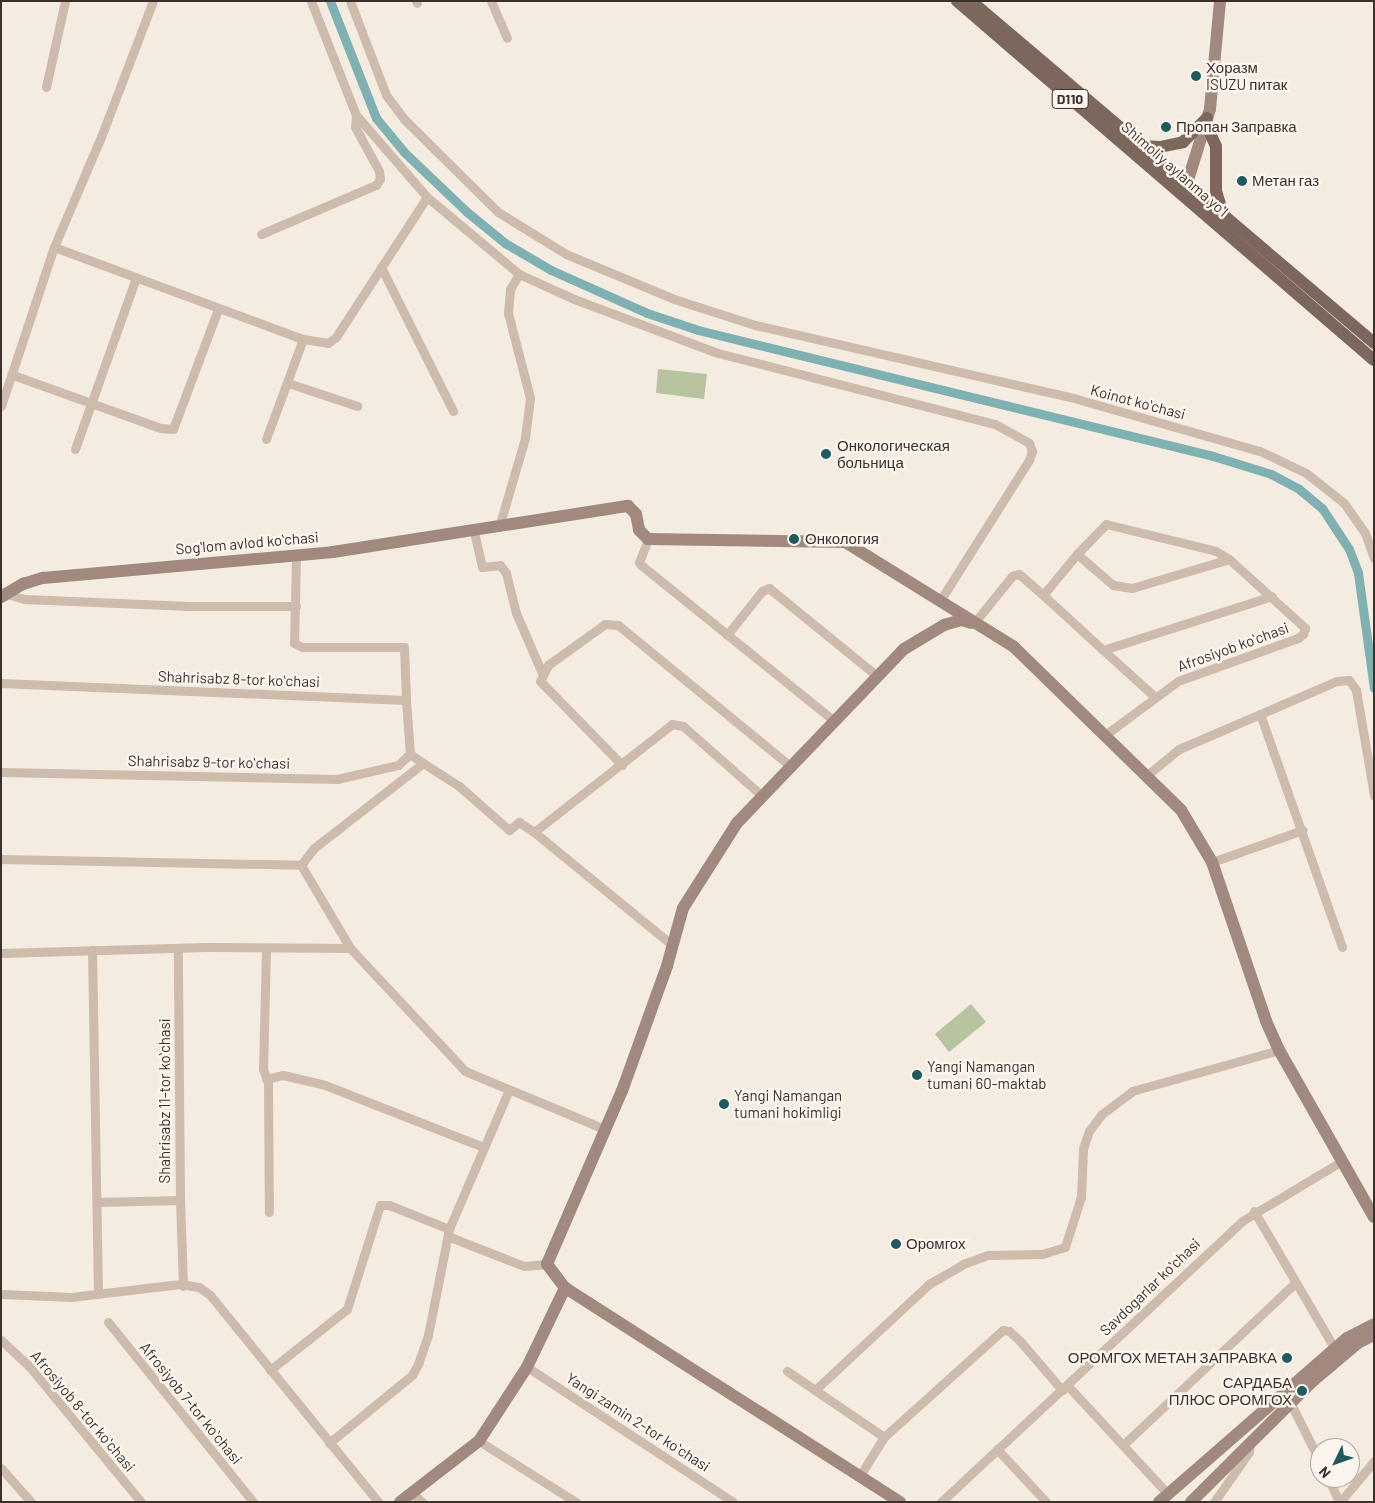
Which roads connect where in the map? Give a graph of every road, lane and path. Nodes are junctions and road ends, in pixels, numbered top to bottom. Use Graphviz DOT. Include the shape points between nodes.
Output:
graph roads {
  1 [pos="65,1"];
  2 [pos="153,1"];
  3 [pos="311,1"];
  4 [pos="350,1"];
  5 [pos="491,1"];
  6 [pos="957,1"];
  7 [pos="971,1"];
  8 [pos="1220,1"];
  9 [pos="507,38"];
  10 [pos="46,87"];
  11 [pos="356,115"];
  12 [pos="1207,121"];
  13 [pos="1140,146"];
  14 [pos="1186,184"];
  15 [pos="427,197"];
  16 [pos="1182,198"];
  17 [pos="1224,217"];
  18 [pos="260,234"];
  19 [pos="54,247"];
  20 [pos="381,267"];
  21 [pos="519,274"];
  22 [pos="136,278"];
  23 [pos="218,309"];
  24 [pos="303,339"];
  25 [pos="1374,343"];
  26 [pos="1374,360"];
  27 [pos="13,375"];
  28 [pos="288,383"];
  29 [pos="93,403"];
  30 [pos="1,406"];
  31 [pos="357,406"];
  32 [pos="453,411"];
  33 [pos="266,439"];
  34 [pos="76,449"];
  35 [pos="499,527"];
  36 [pos="474,532"];
  37 [pos="648,539"];
  38 [pos="1077,554"];
  39 [pos="296,557"];
  40 [pos="1374,558"];
  41 [pos="1229,559"];
  42 [pos="1043,595"];
  43 [pos="4,596"];
  44 [pos="1272,596"];
  45 [pos="940,601"];
  46 [pos="296,606"];
  47 [pos="974,623"];
  48 [pos="727,635"];
  49 [pos="1103,650"];
  50 [pos="542,673"];
  51 [pos="877,676"];
  52 [pos="1,683"];
  53 [pos="1155,697"];
  54 [pos="406,700"];
  55 [pos="1260,714"];
  56 [pos="834,721"];
  57 [pos="1105,735"];
  58 [pos="410,754"];
  59 [pos="423,763"];
  60 [pos="622,765"];
  61 [pos="790,766"];
  62 [pos="1,772"];
  63 [pos="1146,776"];
  64 [pos="1374,795"];
  65 [pos="762,796"];
  66 [pos="1303,830"];
  67 [pos="534,832"];
  68 [pos="1,858"];
  69 [pos="1212,862"];
  70 [pos="301,865"];
  71 [pos="672,945"];
  72 [pos="1342,947"];
  73 [pos="350,948"];
  74 [pos="178,949"];
  75 [pos="266,949"];
  76 [pos="92,950"];
  77 [pos="1,953"];
  78 [pos="1279,1050"];
  79 [pos="266,1079"];
  80 [pos="509,1090"];
  81 [pos="604,1129"];
  82 [pos="483,1147"];
  83 [pos="1342,1161"];
  84 [pos="180,1200"];
  85 [pos="97,1202"];
  86 [pos="1254,1211"];
  87 [pos="269,1212"];
  88 [pos="1374,1217"];
  89 [pos="449,1233"];
  90 [pos="547,1264"];
  91 [pos="1295,1283"];
  92 [pos="183,1286"];
  93 [pos="565,1288"];
  94 [pos="1,1294"];
  95 [pos="98,1294"];
  96 [pos="108,1322"];
  97 [pos="1374,1324"];
  98 [pos="1374,1335"];
  99 [pos="1,1340"];
  100 [pos="1335,1349"];
  101 [pos="527,1367"];
  102 [pos="270,1370"];
  103 [pos="787,1371"];
  104 [pos="1064,1388"];
  105 [pos="815,1390"];
  106 [pos="1288,1398"];
  107 [pos="884,1437"];
  108 [pos="479,1441"];
  109 [pos="1250,1442"];
  110 [pos="1310,1442"];
  111 [pos="329,1443"];
  112 [pos="1123,1446"];
  113 [pos="997,1449"];
  114 [pos="1374,1462"];
  115 [pos="1,1468"];
  116 [pos="859,1477"];
  117 [pos="1333,1488"];
  118 [pos="411,1492"];
  119 [pos="1163,1498"];
  120 [pos="31,1502"];
  121 [pos="141,1502"];
  122 [pos="253,1502"];
  123 [pos="378,1502"];
  124 [pos="400,1502"];
  125 [pos="422,1502"];
  126 [pos="576,1502"];
  127 [pos="733,1502"];
  128 [pos="900,1502"];
  129 [pos="941,1502"];
  130 [pos="1046,1502"];
  131 [pos="1191,1502"];
  132 [pos="1214,1502"];
  133 [pos="1340,1502"];
  1 -- 10 [label="street"];
  2 -- 19 [label="street" via="105,128"];
  3 -- 11 [label="street"];
  4 -- 40 [label="street, Koinot koʻchasi" via="386,95 430,147 477,194 524,230 566,254 674,299 755,325 1077,399 1280,459 1306,473 1344,503 1365,532"];
  5 -- 9 [label="street"];
  6 -- 16 [label="main road, Shimoliy aylanma yoʻl / D110"];
  7 -- 13 [label="main road, Shimoliy aylanma yoʻl / D110"];
  8 -- 12 [label="street"];
  11 -- 15 [label="street"];
  11 -- 18 [label="street" via="355,127 379,171 380,179 376,185"];
  12 -- 13 [label="main road" via="1183,142 1160,147"];
  12 -- 14 [label="street"];
  12 -- 17 [label="main road" via="1216,146 1216,191"];
  13 -- 14 [label="main road, Shimoliy aylanma yoʻl / D110"];
  14 -- 16 [label="street"];
  14 -- 17 [label="main road, Shimoliy aylanma yoʻl / D110"];
  15 -- 20 [label="street"];
  15 -- 21 [label="street"];
  16 -- 26 [label="main road, Shimoliy aylanma yoʻl / D110"];
  17 -- 25 [label="main road, Shimoliy aylanma yoʻl / D110"];
  19 -- 22 [label="street"];
  19 -- 27 [label="street"];
  20 -- 24 [label="street" via="333,341 322,343"];
  20 -- 32 [label="street"];
  21 -- 35 [label="street" via="510,289 508,313 530,398 525,438"];
  21 -- 45 [label="street" via="582,302 718,353 988,422 1029,444 1032,450 1029,460"];
  22 -- 23 [label="street"];
  22 -- 29 [label="street"];
  23 -- 24 [label="street"];
  23 -- 29 [label="street" via="173,429 167,430"];
  24 -- 28 [label="street"];
  27 -- 29 [label="street"];
  27 -- 30 [label="street"];
  28 -- 31 [label="street"];
  28 -- 33 [label="street"];
  29 -- 34 [label="street"];
  35 -- 36 [label="street, Sogʻlom avlod koʻchasi"];
  35 -- 37 [label="street, Sogʻlom avlod koʻchasi" via="628,506 636,514 640,530"];
  36 -- 39 [label="street, Sogʻlom avlod koʻchasi"];
  36 -- 50 [label="street" via="482,566 500,565 506,573 516,613"];
  37 -- 45 [label="street" via="845,542"];
  37 -- 48 [label="street" via="641,566"];
  38 -- 41 [label="street" via="1114,585 1132,588"];
  38 -- 41 [label="street, Afrosiyob koʻchasi" via="1106,524 1216,551"];
  38 -- 42 [label="street, Afrosiyob koʻchasi"];
  39 -- 43 [label="street, Sogʻlom avlod koʻchasi" via="43,578 23,584"];
  39 -- 46 [label="street"];
  41 -- 44 [label="street, Afrosiyob koʻchasi"];
  42 -- 47 [label="street" via="1022,576 1015,574"];
  42 -- 49 [label="street"];
  43 -- 46 [label="street" via="189,606"];
  44 -- 49 [label="street"];
  44 -- 53 [label="street, Afrosiyob koʻchasi" via="1304,625 1304,634 1193,674"];
  45 -- 47 [label="street"];
  46 -- 54 [label="street" via="293,640 297,646 404,647"];
  47 -- 51 [label="street" via="962,620 944,625 904,649"];
  47 -- 57 [label="street" via="998,635 1018,651"];
  48 -- 51 [label="street" via="762,591 769,588"];
  48 -- 56 [label="street"];
  49 -- 53 [label="street"];
  50 -- 60 [label="street" via="540,681 545,689"];
  50 -- 61 [label="street" via="597,629 605,624 618,625"];
  51 -- 56 [label="street"];
  52 -- 54 [label="street, Shahrisabz 8-tor koʻchasi"];
  53 -- 57 [label="street, Afrosiyob koʻchasi"];
  54 -- 58 [label="street"];
  55 -- 63 [label="street" via="1172,753"];
  55 -- 64 [label="street" via="1337,681 1352,682"];
  55 -- 66 [label="street"];
  56 -- 61 [label="street"];
  57 -- 63 [label="street"];
  58 -- 59 [label="street"];
  58 -- 62 [label="street, Shahrisabz 9-tor koʻchasi" via="398,765 337,779"];
  59 -- 67 [label="street" via="459,786 509,830 519,822"];
  59 -- 70 [label="street" via="314,848"];
  60 -- 65 [label="street" via="668,726 677,723"];
  60 -- 67 [label="street"];
  61 -- 65 [label="street"];
  63 -- 69 [label="street" via="1181,810"];
  65 -- 71 [label="street" via="736,822 683,908"];
  66 -- 69 [label="street"];
  66 -- 72 [label="street"];
  67 -- 71 [label="street"];
  68 -- 70 [label="street"];
  69 -- 78 [label="street" via="1266,1021"];
  70 -- 73 [label="street"];
  71 -- 81 [label="street" via="632,1066"];
  73 -- 75 [label="street"];
  73 -- 80 [label="street" via="465,1071"];
  74 -- 75 [label="street"];
  74 -- 76 [label="street"];
  74 -- 84 [label="street, Shahrisabz 11-tor koʻchasi"];
  75 -- 79 [label="street" via="263,1069"];
  76 -- 77 [label="street"];
  76 -- 85 [label="street"];
  78 -- 83 [label="street"];
  78 -- 105 [label="street" via="1132,1091 1102,1114 1089,1131 1083,1149 1081,1197 1065,1247 1042,1254 988,1255 963,1264 928,1284"];
  79 -- 82 [label="street" via="283,1075 325,1085"];
  79 -- 87 [label="street"];
  80 -- 81 [label="street"];
  80 -- 82 [label="street"];
  81 -- 90 [label="street"];
  82 -- 89 [label="street"];
  83 -- 86 [label="street, Savdogarlar koʻchasi"];
  83 -- 88 [label="street"];
  84 -- 85 [label="street, Shahrisabz 11-tor koʻchasi"];
  84 -- 92 [label="street"];
  85 -- 95 [label="street"];
  86 -- 91 [label="street"];
  86 -- 104 [label="street, Savdogarlar koʻchasi"];
  89 -- 90 [label="street" via="524,1266"];
  89 -- 102 [label="street" via="389,1205 380,1205 347,1309"];
  89 -- 111 [label="street" via="428,1335 412,1376"];
  90 -- 93 [label="street"];
  91 -- 100 [label="street"];
  91 -- 112 [label="street"];
  92 -- 95 [label="street"];
  92 -- 102 [label="street" via="199,1287 210,1295"];
  93 -- 101 [label="street"];
  93 -- 116 [label="street"];
  94 -- 95 [label="street" via="71,1297"];
  96 -- 122 [label="street, Afrosiyob 7-tor koʻchasi"];
  97 -- 100 [label="street"];
  98 -- 106 [label="street" via="1358,1343"];
  99 -- 121 [label="street, Afrosiyob 8-tor koʻchasi" via="29,1366"];
  100 -- 106 [label="street"];
  101 -- 108 [label="street"];
  101 -- 127 [label="street, Yangi zamin 2-tor koʻchasi"];
  102 -- 111 [label="street"];
  103 -- 105 [label="street"];
  104 -- 107 [label="street" via="1020,1341 1003,1330"];
  104 -- 112 [label="street"];
  104 -- 113 [label="street, Savdogarlar koʻchasi"];
  105 -- 107 [label="street"];
  106 -- 109 [label="street"];
  106 -- 110 [label="street"];
  106 -- 119 [label="street"];
  107 -- 116 [label="street"];
  108 -- 118 [label="street"];
  108 -- 126 [label="street"];
  109 -- 131 [label="street"];
  109 -- 132 [label="street" via="1249,1452"];
  111 -- 123 [label="street"];
  112 -- 119 [label="street"];
  113 -- 129 [label="street, Savdogarlar koʻchasi"];
  113 -- 130 [label="street"];
  114 -- 133 [label="street"];
  115 -- 120 [label="street"];
  116 -- 128 [label="street"];
  117 -- 133 [label="street"];
  118 -- 124 [label="street"];
  118 -- 125 [label="street"];
}
